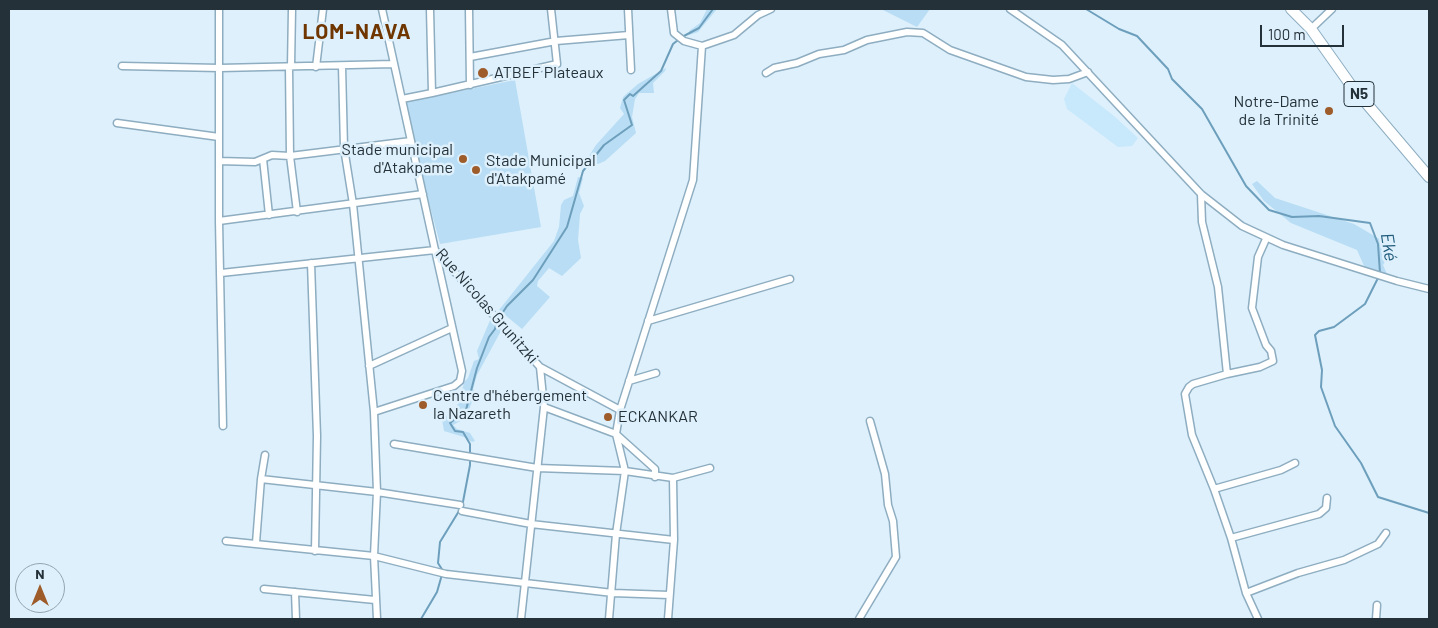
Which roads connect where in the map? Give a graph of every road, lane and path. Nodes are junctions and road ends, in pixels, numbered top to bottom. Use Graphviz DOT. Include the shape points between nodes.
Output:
graph roads {
  1 [pos="219,9"];
  2 [pos="292,9"];
  3 [pos="323,9"];
  4 [pos="382,9"];
  5 [pos="430,9"];
  6 [pos="469,9"];
  7 [pos="551,9"];
  8 [pos="628,9"];
  9 [pos="671,9"];
  10 [pos="771,9"];
  11 [pos="1010,9"];
  12 [pos="1291,9"];
  13 [pos="1332,9"];
  14 [pos="1311,29"];
  15 [pos="629,35"];
  16 [pos="556,41"];
  17 [pos="702,46"];
  18 [pos="470,57"];
  19 [pos="394,64"];
  20 [pos="122,66"];
  21 [pos="342,66"];
  22 [pos="290,67"];
  23 [pos="316,67"];
  24 [pos="220,68"];
  25 [pos="631,70"];
  26 [pos="1088,72"];
  27 [pos="766,73"];
  28 [pos="470,85"];
  29 [pos="432,93"];
  30 [pos="402,99"];
  31 [pos="117,123"];
  32 [pos="219,137"];
  33 [pos="411,141"];
  34 [pos="344,148"];
  35 [pos="290,156"];
  36 [pos="263,159"];
  37 [pos="219,161"];
  38 [pos="1429,177"];
  39 [pos="423,194"];
  40 [pos="1202,194"];
  41 [pos="352,204"];
  42 [pos="297,212"];
  43 [pos="269,215"];
  44 [pos="219,221"];
  45 [pos="1266,239"];
  46 [pos="435,250"];
  47 [pos="357,259"];
  48 [pos="311,263"];
  49 [pos="221,273"];
  50 [pos="790,280"];
  51 [pos="1428,287"];
  52 [pos="648,321"];
  53 [pos="452,328"];
  54 [pos="369,366"];
  55 [pos="540,367"];
  56 [pos="656,373"];
  57 [pos="1227,374"];
  58 [pos="630,381"];
  59 [pos="544,407"];
  60 [pos="620,410"];
  61 [pos="374,412"];
  62 [pos="870,421"];
  63 [pos="223,426"];
  64 [pos="616,434"];
  65 [pos="394,444"];
  66 [pos="265,456"];
  67 [pos="1295,464"];
  68 [pos="538,468"];
  69 [pos="710,468"];
  70 [pos="625,471"];
  71 [pos="655,476"];
  72 [pos="673,478"];
  73 [pos="261,479"];
  74 [pos="317,486"];
  75 [pos="1214,488"];
  76 [pos="377,492"];
  77 [pos="1327,498"];
  78 [pos="531,524"];
  79 [pos="1386,533"];
  80 [pos="616,534"];
  81 [pos="1231,538"];
  82 [pos="226,540"];
  83 [pos="674,540"];
  84 [pos="256,543"];
  85 [pos="315,551"];
  86 [pos="374,556"];
  87 [pos="525,583"];
  88 [pos="264,589"];
  89 [pos="295,592"];
  90 [pos="613,592"];
  91 [pos="1246,593"];
  92 [pos="669,595"];
  93 [pos="375,600"];
  94 [pos="1377,605"];
  95 [pos="296,619"];
  96 [pos="377,619"];
  97 [pos="521,619"];
  98 [pos="609,619"];
  99 [pos="668,619"];
  100 [pos="859,619"];
  101 [pos="1258,619"];
  102 [pos="1376,619"];
  1 -- 24 [label="street"];
  2 -- 22 [label="street"];
  3 -- 23 [label="street"];
  4 -- 19 [label="street, Rue Nicolas Grunitzki"];
  5 -- 29 [label="street"];
  6 -- 18 [label="street"];
  7 -- 16 [label="street"];
  8 -- 15 [label="street"];
  9 -- 17 [label="street" via="672,27 682,39"];
  10 -- 17 [label="street" via="734,35"];
  11 -- 26 [label="street" via="1051,36"];
  12 -- 14 [label="main road, N5"];
  13 -- 14 [label="street"];
  14 -- 38 [label="main road, N5" via="1350,84"];
  15 -- 16 [label="street"];
  15 -- 25 [label="street"];
  16 -- 18 [label="street"];
  16 -- 28 [label="street" via="557,64"];
  17 -- 52 [label="street" via="693,180"];
  18 -- 28 [label="street"];
  19 -- 21 [label="street"];
  19 -- 30 [label="street, Rue Nicolas Grunitzki"];
  20 -- 24 [label="street"];
  21 -- 23 [label="street"];
  21 -- 34 [label="street"];
  22 -- 23 [label="street"];
  22 -- 24 [label="street"];
  22 -- 35 [label="street"];
  24 -- 32 [label="street"];
  26 -- 27 [label="street" via="1069,79 1026,76 956,53 923,33 907,32 866,40 844,50 819,54"];
  26 -- 40 [label="street"];
  28 -- 29 [label="street"];
  29 -- 30 [label="street"];
  30 -- 33 [label="street, Rue Nicolas Grunitzki"];
  31 -- 32 [label="street"];
  32 -- 37 [label="street"];
  33 -- 34 [label="street"];
  33 -- 39 [label="street, Rue Nicolas Grunitzki"];
  34 -- 35 [label="street"];
  34 -- 41 [label="street"];
  35 -- 36 [label="street" via="272,155"];
  35 -- 42 [label="street"];
  36 -- 37 [label="street" via="255,162"];
  36 -- 43 [label="street"];
  37 -- 44 [label="street"];
  39 -- 41 [label="street"];
  39 -- 46 [label="street, Rue Nicolas Grunitzki"];
  40 -- 45 [label="street" via="1242,226"];
  40 -- 57 [label="street" via="1202,222 1218,287"];
  41 -- 42 [label="street"];
  41 -- 47 [label="street"];
  42 -- 43 [label="street"];
  43 -- 44 [label="street"];
  44 -- 49 [label="street"];
  45 -- 51 [label="street" via="1384,277"];
  45 -- 57 [label="street" via="1258,257 1252,308 1273,361"];
  46 -- 47 [label="street"];
  46 -- 53 [label="street"];
  46 -- 55 [label="street, Rue Nicolas Grunitzki"];
  47 -- 48 [label="street"];
  47 -- 54 [label="street"];
  48 -- 49 [label="street"];
  48 -- 74 [label="street"];
  49 -- 63 [label="street"];
  50 -- 52 [label="street"];
  52 -- 58 [label="street"];
  53 -- 54 [label="street"];
  53 -- 61 [label="street" via="462,372 460,381 454,386"];
  54 -- 61 [label="street"];
  55 -- 59 [label="street"];
  55 -- 60 [label="street, Rue Nicolas Grunitzki"];
  56 -- 58 [label="street"];
  57 -- 75 [label="street" via="1193,384 1184,394 1192,436"];
  58 -- 60 [label="street"];
  59 -- 64 [label="street"];
  59 -- 68 [label="street"];
  60 -- 64 [label="street"];
  61 -- 76 [label="street"];
  62 -- 100 [label="street" via="885,474 896,557"];
  64 -- 70 [label="street"];
  64 -- 71 [label="street" via="655,469"];
  65 -- 68 [label="street"];
  66 -- 73 [label="street"];
  67 -- 75 [label="street"];
  68 -- 70 [label="street"];
  68 -- 78 [label="street"];
  69 -- 72 [label="street"];
  70 -- 71 [label="street"];
  70 -- 80 [label="street"];
  71 -- 72 [label="street"];
  72 -- 83 [label="street"];
  73 -- 74 [label="street"];
  73 -- 84 [label="street"];
  74 -- 76 [label="street"];
  74 -- 85 [label="street"];
  75 -- 81 [label="street"];
  76 -- 78 [label="street"];
  76 -- 86 [label="street"];
  77 -- 81 [label="street" via="1326,508 1319,514"];
  78 -- 80 [label="street"];
  78 -- 87 [label="street"];
  79 -- 91 [label="street" via="1378,544 1344,560"];
  80 -- 83 [label="street"];
  80 -- 90 [label="street"];
  81 -- 91 [label="street"];
  82 -- 84 [label="street"];
  83 -- 92 [label="street"];
  84 -- 85 [label="street"];
  85 -- 86 [label="street"];
  86 -- 87 [label="street" via="442,573"];
  86 -- 93 [label="street"];
  87 -- 90 [label="street"];
  87 -- 97 [label="street"];
  88 -- 89 [label="street"];
  89 -- 93 [label="street"];
  89 -- 95 [label="street"];
  90 -- 92 [label="street"];
  90 -- 98 [label="street"];
  91 -- 101 [label="street"];
  92 -- 99 [label="street"];
  93 -- 96 [label="street"];
  94 -- 102 [label="street"];
}
